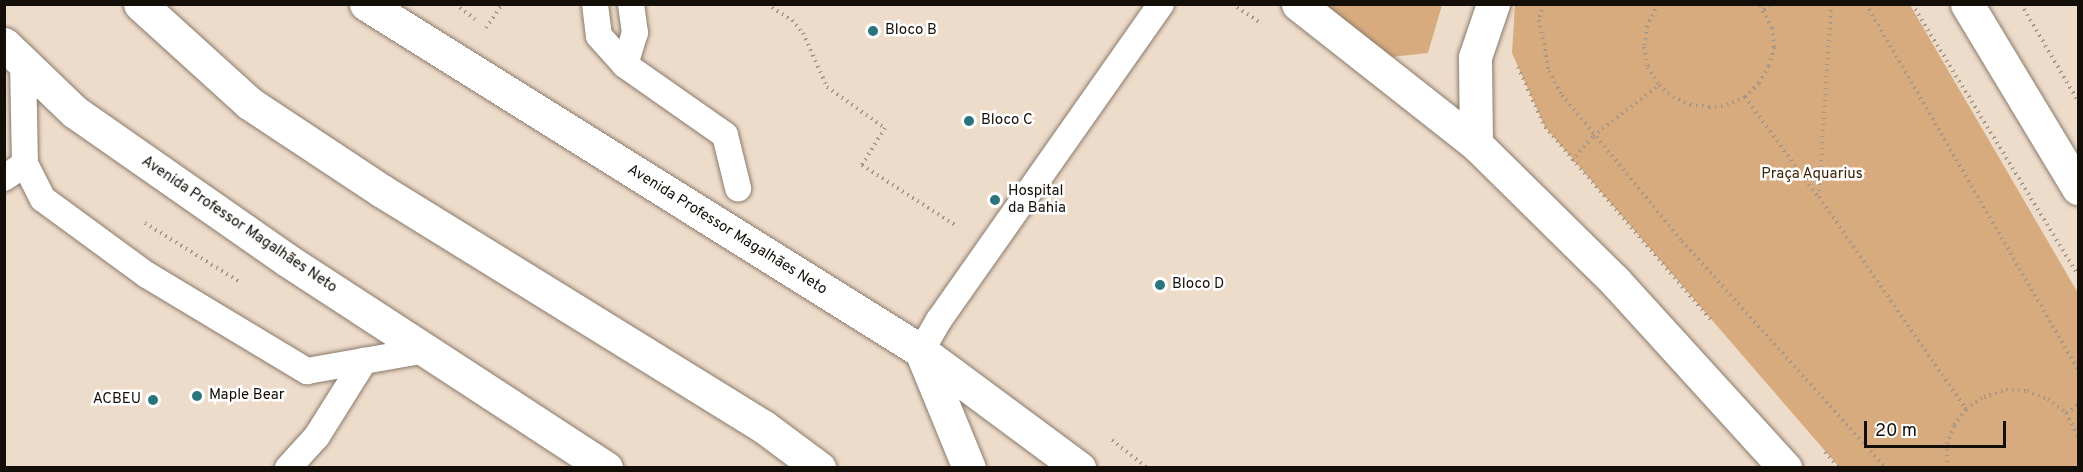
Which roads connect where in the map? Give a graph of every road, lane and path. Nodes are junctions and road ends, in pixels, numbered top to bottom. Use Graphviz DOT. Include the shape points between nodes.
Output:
graph roads {
  1 [pos="140,4"];
  2 [pos="366,4"];
  3 [pos="455,4"];
  4 [pos="502,4"];
  5 [pos="595,4"];
  6 [pos="632,4"];
  7 [pos="767,4"];
  8 [pos="1161,4"];
  9 [pos="1298,4"];
  10 [pos="1493,4"];
  11 [pos="1543,4"];
  12 [pos="1658,4"];
  13 [pos="1759,4"];
  14 [pos="1770,4"];
  15 [pos="1831,4"];
  16 [pos="1866,4"];
  17 [pos="1912,4"];
  18 [pos="1967,4"];
  19 [pos="2021,4"];
  20 [pos="1764,10"];
  21 [pos="11,58"];
  22 [pos="1517,64"];
  23 [pos="625,65"];
  24 [pos="1659,85"];
  25 [pos="1745,97"];
  26 [pos="2079,101"];
  27 [pos="1593,136"];
  28 [pos="1476,144"];
  29 [pos="1572,161"];
  30 [pos="15,171"];
  31 [pos="738,188"];
  32 [pos="2079,188"];
  33 [pos="1819,197"];
  34 [pos="990,247"];
  35 [pos="2079,275"];
  36 [pos="1714,323"];
  37 [pos="426,350"];
  38 [pos="921,351"];
  39 [pos="364,361"];
  40 [pos="2079,369"];
  41 [pos="2079,405"];
  42 [pos="1966,409"];
  43 [pos="2066,413"];
  44 [pos="2079,437"];
  45 [pos="1822,448"];
  46 [pos="288,468"];
  47 [pos="606,468"];
  48 [pos="819,468"];
  49 [pos="969,468"];
  50 [pos="1080,468"];
  51 [pos="1785,468"];
  52 [pos="1839,468"];
  53 [pos="1886,468"];
  54 [pos="1947,468"];
  1 -- 48 [label="main road" via="249,103 382,191 764,427"];
  2 -- 38 [label="main road, Avenida Professor Magalhães Neto"];
  3 -- 4 [label="path" via="486,28"];
  5 -- 23 [label="lane" via="599,36"];
  6 -- 23 [label="lane" via="635,33"];
  7 -- 34 [label="path" via="792,20 803,33 827,87 885,128 862,165"];
  8 -- 34 [label="lane"];
  9 -- 28 [label="main road"];
  10 -- 28 [label="main road" via="1475,57"];
  11 -- 27 [label="path" via="1539,20 1549,71"];
  12 -- 24 [label="path" via="1647,26 1644,47 1648,67"];
  13 -- 20 [label="path"];
  14 -- 20 [label="path"];
  15 -- 33 [label="path"];
  16 -- 40 [label="path"];
  17 -- 35 [label="path"];
  18 -- 32 [label="main road"];
  19 -- 26 [label="path"];
  20 -- 25 [label="path" via="1772,27 1774,47 1759,84"];
  21 -- 30 [label="lane"];
  21 -- 37 [label="main road, Avenida Professor Magalhães Neto" via="75,112 287,260"];
  22 -- 29 [label="path" via="1545,127"];
  23 -- 31 [label="lane" via="725,135"];
  24 -- 25 [label="path" via="1673,98 1709,108"];
  24 -- 27 [label="path"];
  25 -- 33 [label="path"];
  27 -- 29 [label="path"];
  27 -- 53 [label="path"];
  28 -- 51 [label="main road" via="1616,281"];
  29 -- 36 [label="path"];
  30 -- 39 [label="lane" via="43,199 147,276 307,371"];
  33 -- 42 [label="path"];
  34 -- 38 [label="lane"];
  37 -- 39 [label="lane"];
  37 -- 47 [label="main road, Avenida Professor Magalhães Neto"];
  38 -- 49 [label="main road"];
  38 -- 50 [label="main road, Avenida Professor Magalhães Neto"];
  39 -- 46 [label="lane" via="317,436"];
  41 -- 43 [label="path"];
  42 -- 43 [label="path" via="1984,396 2006,390 2027,391 2048,399"];
  42 -- 54 [label="path" via="1947,444"];
  43 -- 44 [label="path"];
  45 -- 52 [label="path"];
}
